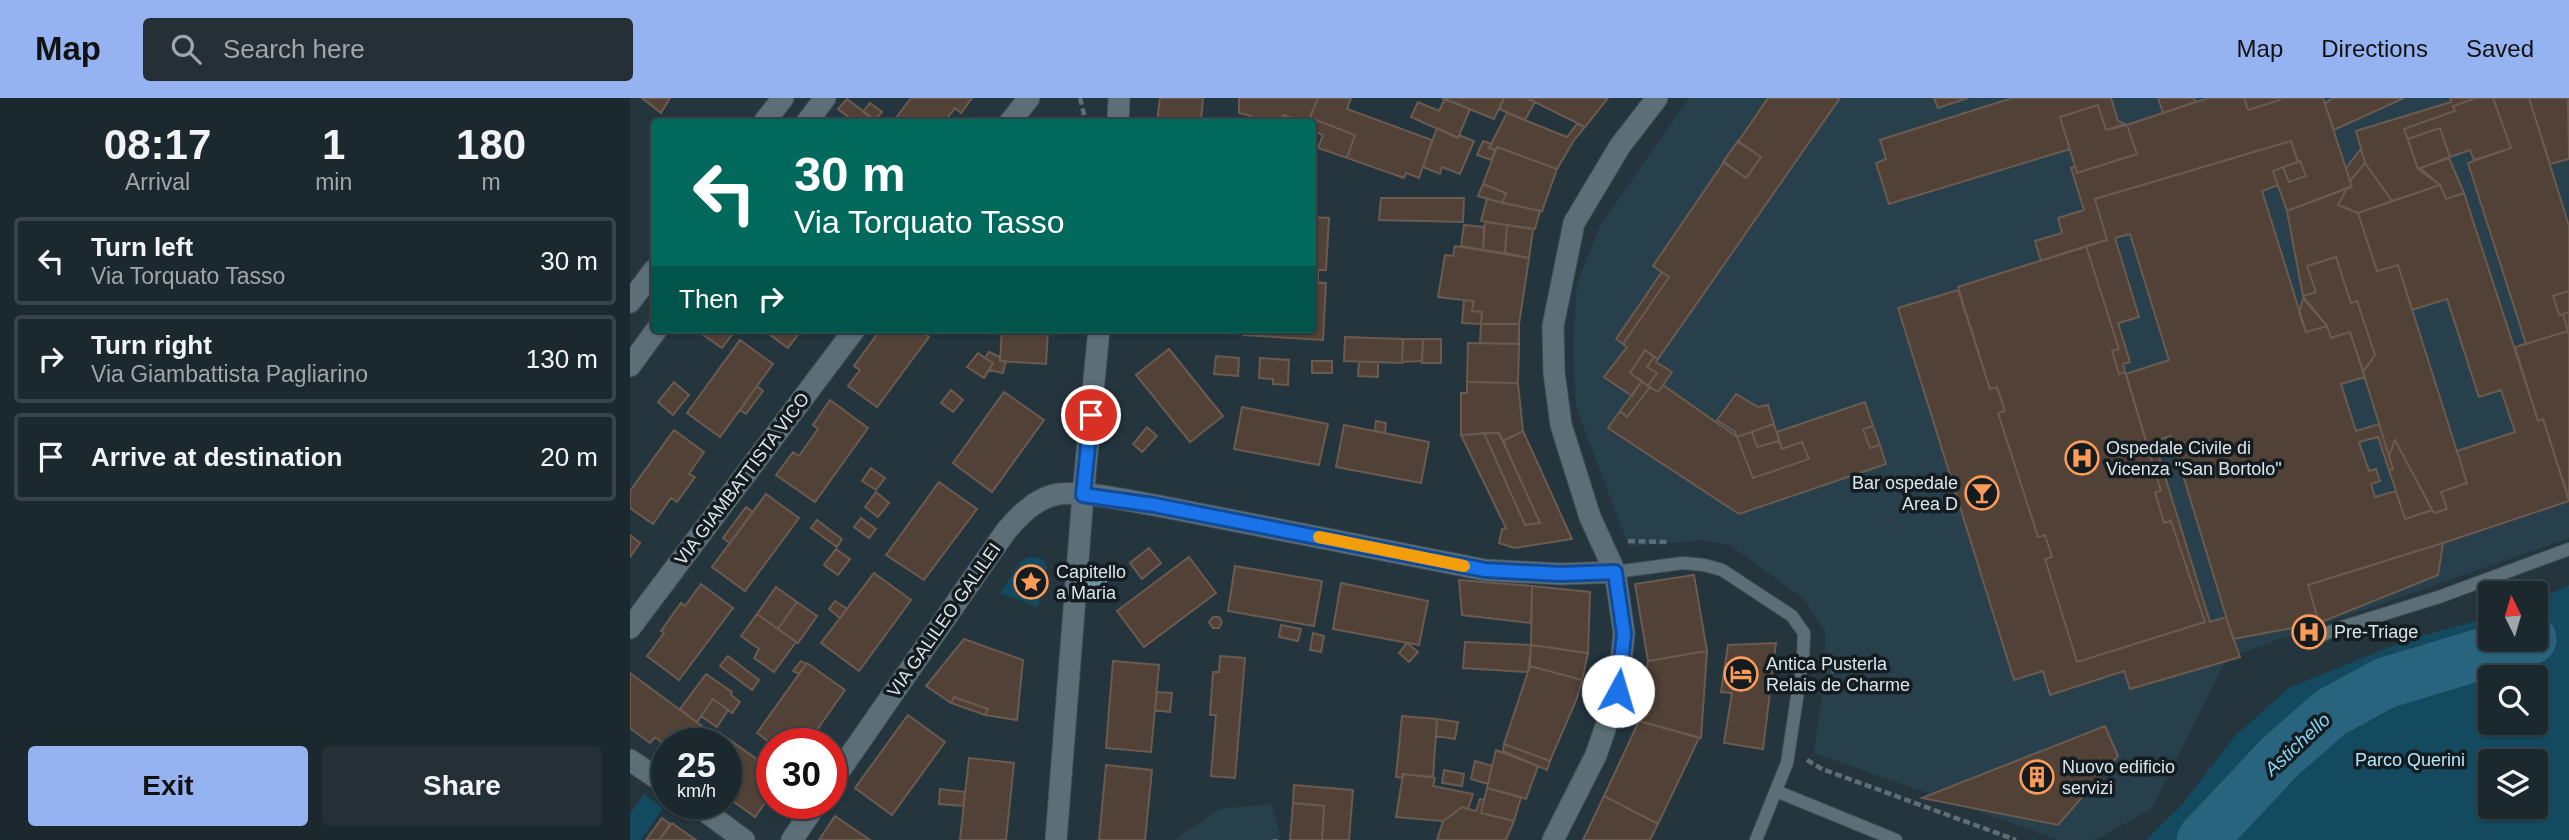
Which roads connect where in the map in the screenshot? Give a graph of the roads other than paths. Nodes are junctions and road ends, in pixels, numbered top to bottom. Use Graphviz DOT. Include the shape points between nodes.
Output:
graph roads {
  1 [pos="783,98"];
  2 [pos="825,98"];
  3 [pos="1029,98"];
  4 [pos="1119,98"];
  5 [pos="1657,98"];
  6 [pos="766,119"];
  7 [pos="809,119"];
  8 [pos="1012,119"];
  9 [pos="1118,119"];
  10 [pos="651,274"];
  11 [pos="630,302"];
  12 [pos="654,333"];
  13 [pos="852,333"];
  14 [pos="1099,333"];
  15 [pos="630,366"];
  16 [pos="1083,495"];
  17 [pos="2569,549"];
  18 [pos="1615,572"];
  19 [pos="630,628"];
  20 [pos="2305,642"];
  21 [pos="630,760"];
  22 [pos="847,760"];
  23 [pos="651,774"];
  24 [pos="1776,791"];
  25 [pos="716,819"];
  26 [pos="806,819"];
  27 [pos="744,840"];
  28 [pos="792,840"];
  29 [pos="1056,840"];
  30 [pos="1553,840"];
  31 [pos="1756,840"];
  32 [pos="1896,840"];
  1 -- 6 [label="street"];
  2 -- 7 [label="street"];
  3 -- 8 [label="street"];
  4 -- 9 [label="street"];
  5 -- 18 [label="street" via="1620,145 1574,223 1553,326 1561,425 1590,517"];
  10 -- 11 [label="street"];
  12 -- 15 [label="street"];
  13 -- 19 [label="street, VIA GIAMBATTISTA VICO"];
  14 -- 16 [label="street"];
  16 -- 18 [label="street, VIA GALILEO GALILEI" via="1485,570"];
  16 -- 22 [label="street, VIA GALILEO GALILEI" via="1055,495 1021,513"];
  16 -- 29 [label="street"];
  17 -- 20 [label="lane"];
  18 -- 24 [label="lane" via="1683,563 1703,565 1722,570 1792,616 1804,633 1803,657 1787,763"];
  18 -- 30 [label="street" via="1624,634 1618,691 1596,755"];
  21 -- 23 [label="street"];
  24 -- 31 [label="lane"];
  24 -- 32 [label="lane"];
  25 -- 27 [label="street"];
  26 -- 28 [label="street"];
}
